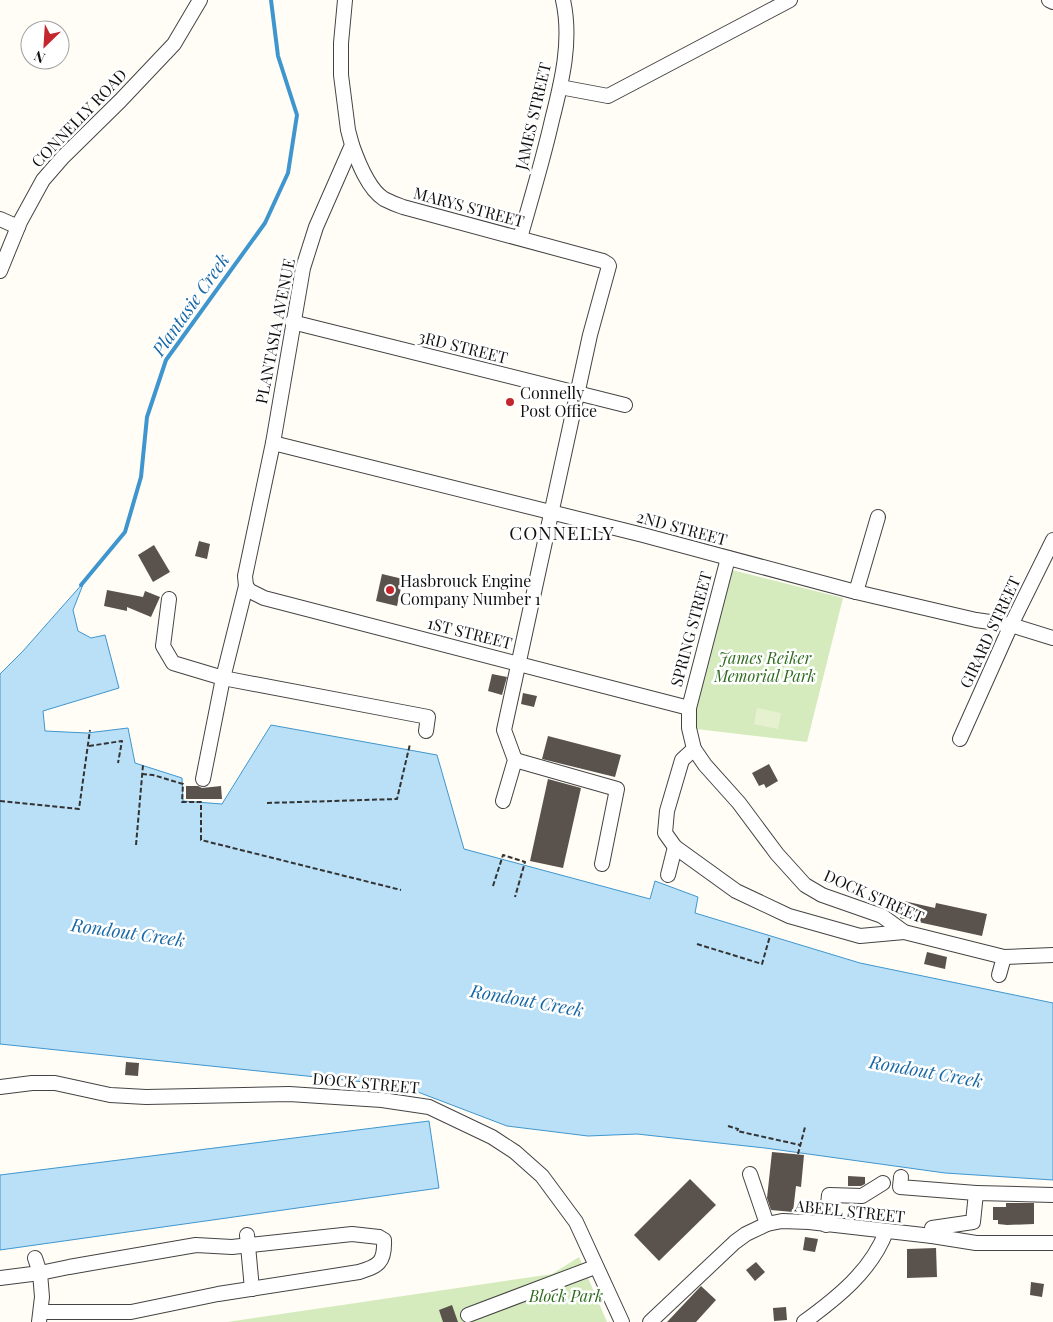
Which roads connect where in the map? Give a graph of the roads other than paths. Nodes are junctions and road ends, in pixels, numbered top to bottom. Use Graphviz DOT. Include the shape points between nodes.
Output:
graph roads {
  1 [pos="200,0"];
  2 [pos="345,0"];
  3 [pos="562,0"];
  4 [pos="790,0"];
  5 [pos="1049,0"];
  6 [pos="1053,2"];
  7 [pos="560,87"];
  8 [pos="352,145"];
  9 [pos="0,219"];
  10 [pos="18,227"];
  11 [pos="520,238"];
  12 [pos="0,271"];
  13 [pos="292,322"];
  14 [pos="577,393"];
  15 [pos="625,405"];
  16 [pos="273,443"];
  17 [pos="550,513"];
  18 [pos="878,517"];
  19 [pos="1053,540"];
  20 [pos="728,558"];
  21 [pos="246,586"];
  22 [pos="856,592"];
  23 [pos="169,599"];
  24 [pos="1011,625"];
  25 [pos="1053,638"];
  26 [pos="518,663"];
  27 [pos="223,678"];
  28 [pos="689,708"];
  29 [pos="426,731"];
  30 [pos="960,739"];
  31 [pos="694,749"];
  32 [pos="515,760"];
  33 [pos="203,779"];
  34 [pos="503,802"];
  35 [pos="675,848"];
  36 [pos="602,864"];
  37 [pos="668,875"];
  38 [pos="904,932"];
  39 [pos="1053,955"];
  40 [pos="1004,957"];
  41 [pos="1000,974"];
  42 [pos="0,1087"];
  43 [pos="750,1174"];
  44 [pos="901,1177"];
  45 [pos="883,1183"];
  46 [pos="976,1193"];
  47 [pos="1053,1195"];
  48 [pos="767,1224"];
  49 [pos="826,1224"];
  50 [pos="886,1232"];
  51 [pos="932,1236"];
  52 [pos="248,1240"];
  53 [pos="1053,1243"];
  54 [pos="36,1258"];
  55 [pos="595,1266"];
  56 [pos="40,1273"];
  57 [pos="0,1278"];
  58 [pos="252,1289"];
  59 [pos="468,1315"];
  60 [pos="40,1317"];
  61 [pos="622,1322"];
  62 [pos="650,1322"];
  63 [pos="804,1322"];
  1 -- 10 [label="street, CONNELLY ROAD" via="174,44 43,180"];
  2 -- 8 [label="street" via="341,75"];
  3 -- 7 [label="street, JAMES STREET" via="567,42"];
  4 -- 7 [label="street" via="608,96"];
  5 -- 6 [label="street"];
  7 -- 11 [label="street, JAMES STREET"];
  8 -- 11 [label="street, MARYS STREET" via="360,166 375,191 384,199"];
  8 -- 13 [label="street, PLANTASIA AVENUE" via="316,228 303,268"];
  9 -- 10 [label="street"];
  10 -- 12 [label="street, CONNELLY ROAD"];
  11 -- 14 [label="street, MARYS STREET" via="603,261 609,266"];
  13 -- 14 [label="street, 3RD STREET"];
  13 -- 16 [label="street, PLANTASIA AVENUE"];
  14 -- 15 [label="street, 3RD STREET"];
  14 -- 17 [label="street"];
  16 -- 17 [label="street, 2ND STREET"];
  16 -- 21 [label="street, PLANTASIA AVENUE"];
  17 -- 20 [label="street, 2ND STREET"];
  17 -- 26 [label="street"];
  18 -- 22 [label="street"];
  19 -- 24 [label="street, GIRARD STREET"];
  20 -- 22 [label="street, 2ND STREET"];
  20 -- 28 [label="street, SPRING STREET"];
  21 -- 26 [label="street, 1ST STREET" via="264,598"];
  21 -- 27 [label="street, PLANTASIA AVENUE"];
  22 -- 24 [label="street, 2ND STREET"];
  23 -- 27 [label="street" via="163,646 173,663"];
  24 -- 25 [label="street, 2ND STREET"];
  24 -- 30 [label="street, GIRARD STREET"];
  26 -- 28 [label="street, 1ST STREET"];
  26 -- 32 [label="street" via="504,730"];
  27 -- 29 [label="street" via="428,717"];
  27 -- 33 [label="street, PLANTASIA AVENUE"];
  28 -- 31 [label="street, DOCK STREET"];
  31 -- 35 [label="street" via="682,760 667,811 665,832"];
  31 -- 38 [label="street, DOCK STREET" via="777,854 806,884 822,895 882,916"];
  32 -- 34 [label="street"];
  32 -- 36 [label="street" via="617,789"];
  35 -- 37 [label="street"];
  35 -- 38 [label="street" via="736,891 789,916 860,936"];
  38 -- 40 [label="street, DOCK STREET"];
  39 -- 40 [label="street, DOCK STREET"];
  40 -- 41 [label="street"];
  42 -- 55 [label="street, DOCK STREET" via="55,1083 110,1094 289,1094 382,1100 429,1107 492,1137 542,1176 576,1222"];
  43 -- 48 [label="street"];
  44 -- 46 [label="street" via="900,1187"];
  45 -- 49 [label="street" via="862,1196 830,1194"];
  46 -- 47 [label="street"];
  46 -- 51 [label="street" via="973,1222 932,1228"];
  48 -- 49 [label="street, ABEEL STREET"];
  48 -- 62 [label="street, ABEEL STREET" via="735,1242"];
  49 -- 50 [label="street, ABEEL STREET"];
  50 -- 51 [label="street, ABEEL STREET"];
  50 -- 63 [label="street" via="881,1246 852,1282 831,1303"];
  51 -- 53 [label="street, ABEEL STREET" via="976,1243"];
  52 -- 56 [label="street" via="232,1247 196,1245"];
  52 -- 58 [label="street"];
  52 -- 58 [label="street" via="352,1234 384,1240 382,1259 375,1267"];
  54 -- 56 [label="street"];
  55 -- 59 [label="street"];
  55 -- 61 [label="street, DOCK STREET"];
  56 -- 57 [label="street"];
  56 -- 60 [label="street"];
  58 -- 60 [label="street" via="132,1312"];
}
